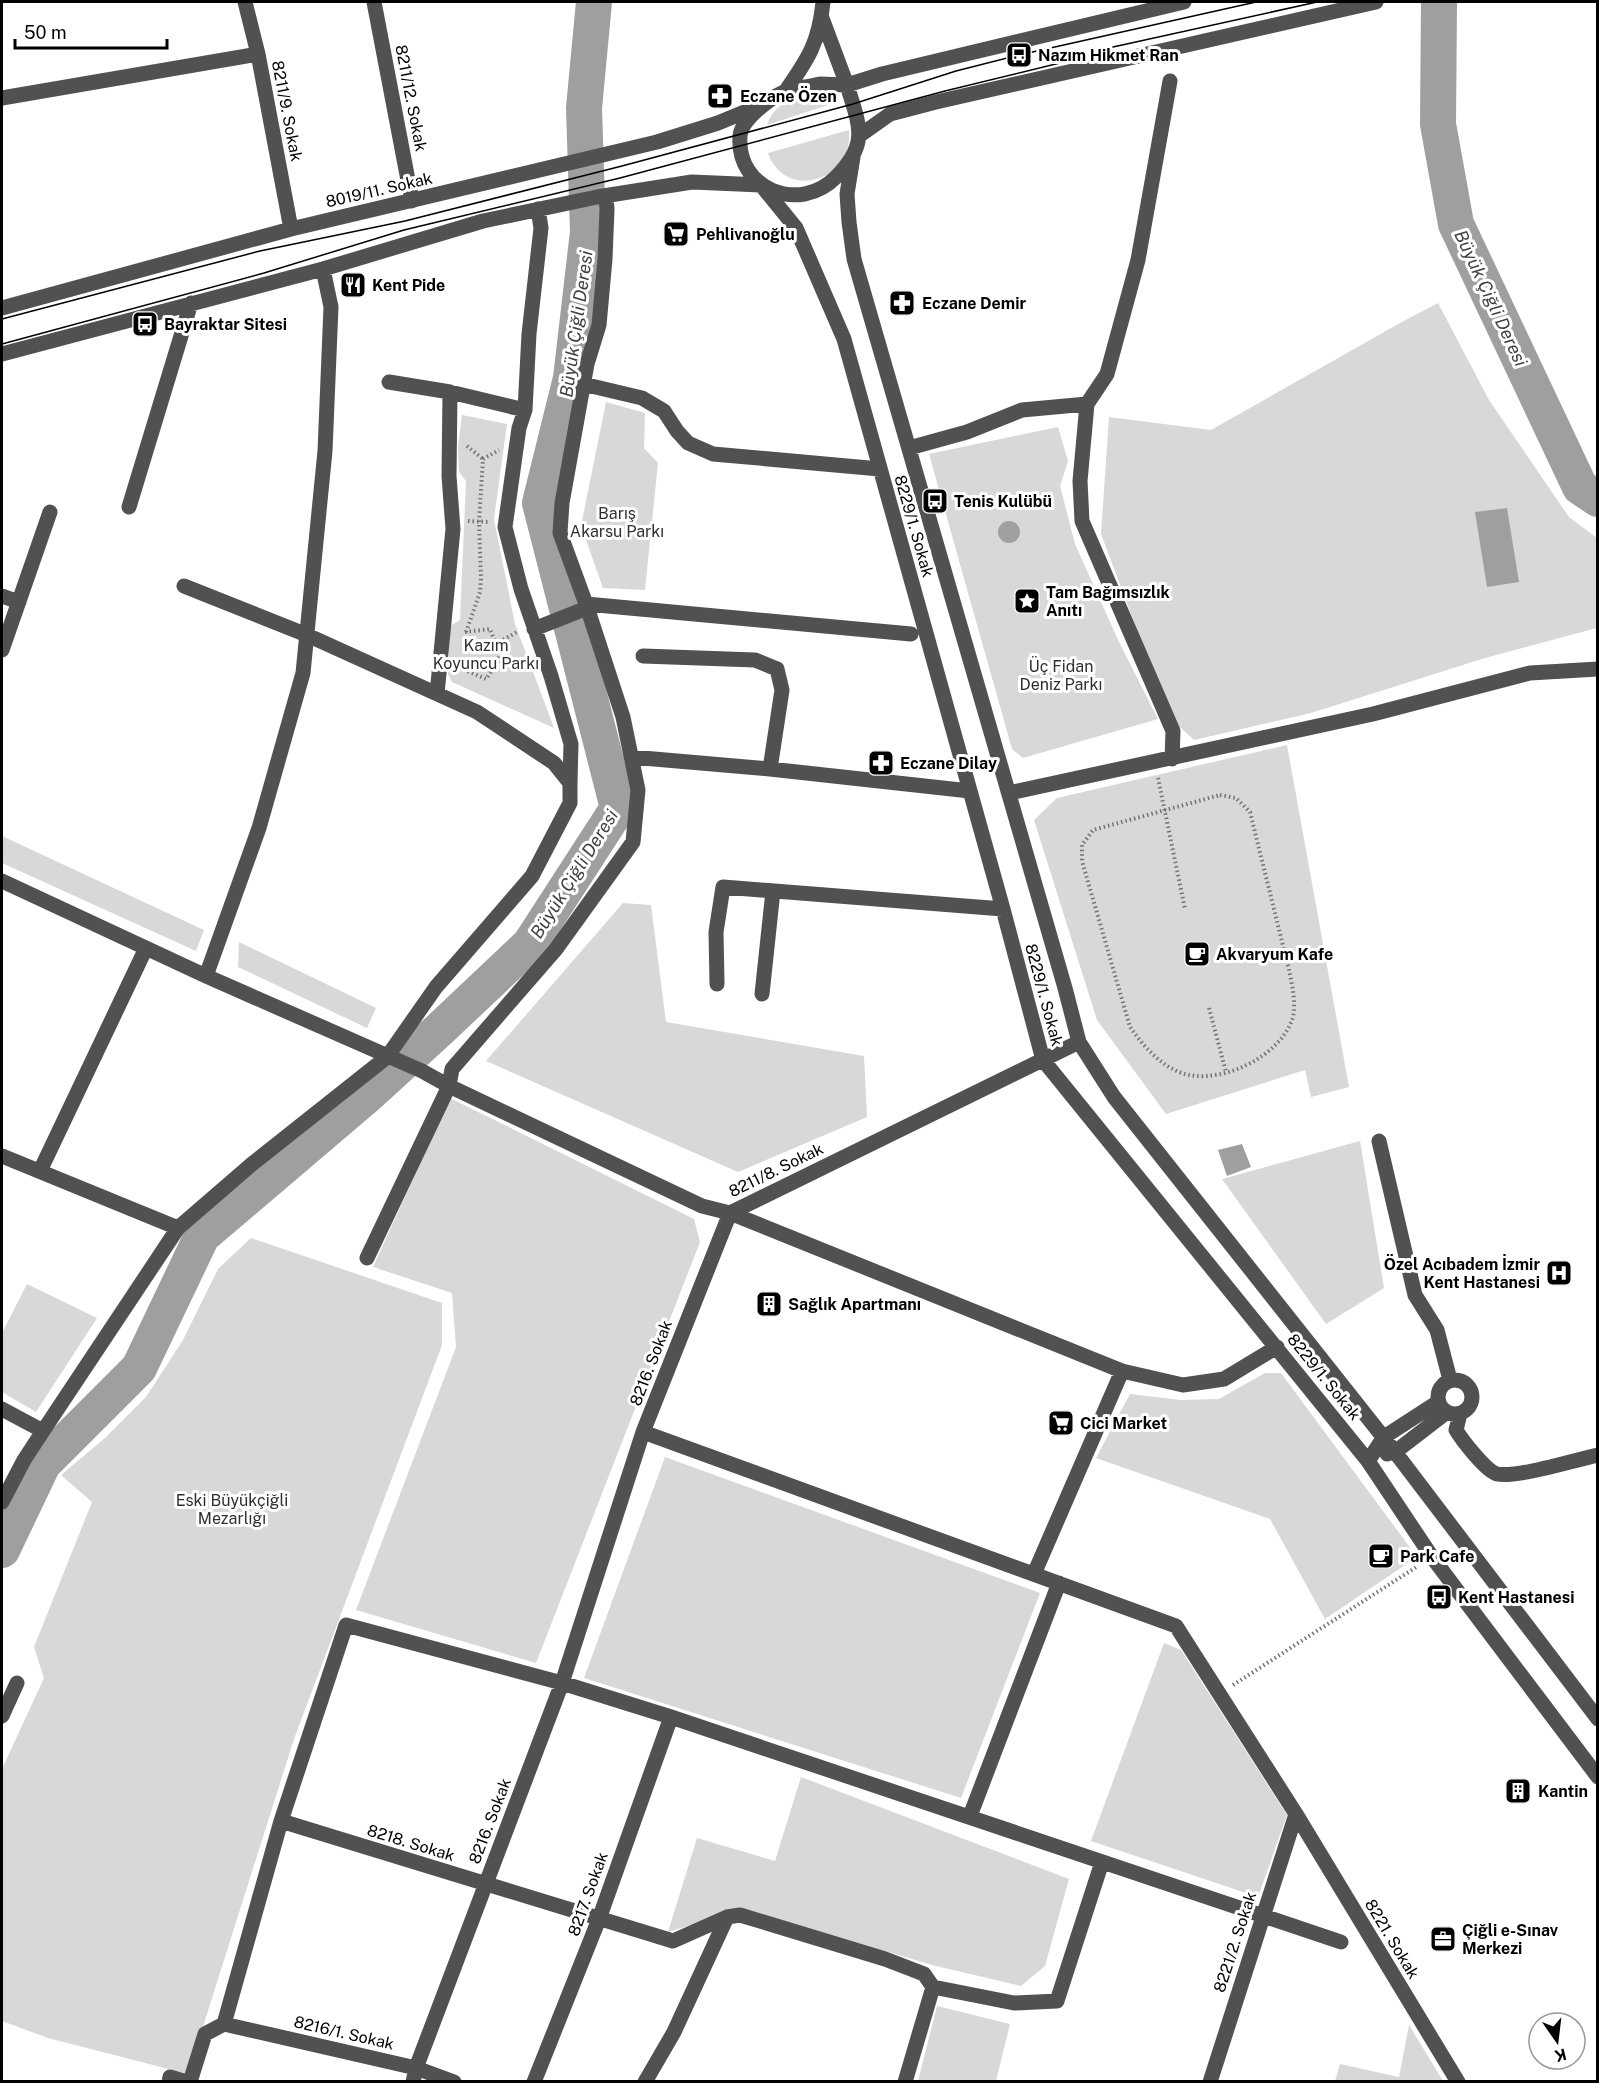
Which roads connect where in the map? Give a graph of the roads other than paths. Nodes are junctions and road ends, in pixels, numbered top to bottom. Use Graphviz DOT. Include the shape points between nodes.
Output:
graph roads {
  1 [pos="245,2"];
  2 [pos="374,2"];
  3 [pos="823,2"];
  4 [pos="1184,2"];
  5 [pos="1376,2"];
  6 [pos="822,18"];
  7 [pos="258,54"];
  8 [pos="1170,81"];
  9 [pos="847,85"];
  10 [pos="785,92"];
  11 [pos="2,98"];
  12 [pos="764,104"];
  13 [pos="859,136"];
  14 [pos="853,157"];
  15 [pos="761,185"];
  16 [pos="601,196"];
  17 [pos="412,201"];
  18 [pos="538,209"];
  19 [pos="291,229"];
  20 [pos="323,269"];
  21 [pos="191,303"];
  22 [pos="2,308"];
  23 [pos="2,354"];
  24 [pos="389,382"];
  25 [pos="583,384"];
  26 [pos="450,392"];
  27 [pos="1087,404"];
  28 [pos="525,410"];
  29 [pos="909,448"];
  30 [pos="880,469"];
  31 [pos="129,507"];
  32 [pos="50,512"];
  33 [pos="184,586"];
  34 [pos="2,596"];
  35 [pos="19,602"];
  36 [pos="587,606"];
  37 [pos="533,626"];
  38 [pos="911,634"];
  39 [pos="307,635"];
  40 [pos="2,650"];
  41 [pos="643,656"];
  42 [pos="1598,669"];
  43 [pos="437,693"];
  44 [pos="631,757"];
  45 [pos="1172,759"];
  46 [pos="770,769"];
  47 [pos="570,783"];
  48 [pos="970,791"];
  49 [pos="1009,793"];
  50 [pos="2,881"];
  51 [pos="773,891"];
  52 [pos="1003,909"];
  53 [pos="146,948"];
  54 [pos="207,976"];
  55 [pos="717,984"];
  56 [pos="762,994"];
  57 [pos="1079,1042"];
  58 [pos="387,1056"];
  59 [pos="1043,1060"];
  60 [pos="449,1086"];
  61 [pos="1379,1141"];
  62 [pos="2,1155"];
  63 [pos="40,1171"];
  64 [pos="730,1213"];
  65 [pos="178,1228"];
  66 [pos="367,1257"];
  67 [pos="1277,1347"];
  68 [pos="1122,1371"];
  69 [pos="1450,1380"];
  70 [pos="2,1409"];
  71 [pos="1448,1409"];
  72 [pos="43,1431"];
  73 [pos="644,1432"];
  74 [pos="1384,1437"];
  75 [pos="1395,1452"];
  76 [pos="1598,1455"];
  77 [pos="1368,1461"];
  78 [pos="2,1502"];
  79 [pos="1034,1574"];
  80 [pos="1059,1583"];
  81 [pos="17,1683"];
  82 [pos="562,1683"];
  83 [pos="2,1716"];
  84 [pos="671,1717"];
  85 [pos="1598,1719"];
  86 [pos="1598,1777"];
  87 [pos="1296,1814"];
  88 [pos="970,1816"];
  89 [pos="281,1821"];
  90 [pos="1102,1862"];
  91 [pos="485,1885"];
  92 [pos="1263,1914"];
  93 [pos="727,1917"];
  94 [pos="599,1919"];
  95 [pos="1341,1942"];
  96 [pos="933,1987"];
  97 [pos="224,2024"];
  98 [pos="414,2075"];
  99 [pos="169,2082"];
  100 [pos="188,2082"];
  101 [pos="454,2082"];
  102 [pos="534,2082"];
  103 [pos="645,2082"];
  104 [pos="905,2082"];
  105 [pos="1210,2082"];
  106 [pos="1458,2082"];
  1 -- 7 [label="street, 8211/9. Sokak"];
  2 -- 17 [label="street, 8211/12. Sokak"];
  3 -- 6 [label="street"];
  4 -- 9 [label="street"];
  5 -- 13 [label="street" via="936,102 890,114"];
  6 -- 9 [label="street"];
  6 -- 10 [label="street" via="808,60"];
  7 -- 11 [label="street"];
  7 -- 19 [label="street, 8211/9. Sokak"];
  8 -- 27 [label="street" via="1138,260 1107,374"];
  9 -- 10 [label="street" via="820,84"];
  9 -- 13 [label="street" via="858,115"];
  10 -- 12 [label="street"];
  12 -- 15 [label="street" via="740,135 742,156"];
  12 -- 17 [label="street, 8019/11. Sokak" via="657,142"];
  13 -- 14 [label="street"];
  14 -- 15 [label="street" via="828,186 811,194 777,193"];
  14 -- 29 [label="street, 8229/1. Sokak" via="848,194 854,260"];
  15 -- 16 [label="street" via="692,182"];
  15 -- 30 [label="street, 8229/1. Sokak" via="796,228 844,339"];
  16 -- 18 [label="street"];
  16 -- 25 [label="street" via="608,209 599,325"];
  17 -- 19 [label="street, 8019/11. Sokak"];
  18 -- 20 [label="street" via="483,221"];
  18 -- 28 [label="street" via="541,228"];
  19 -- 22 [label="street, 8019/11. Sokak"];
  20 -- 21 [label="street"];
  20 -- 39 [label="street" via="331,307 325,451"];
  21 -- 23 [label="street"];
  21 -- 31 [label="street"];
  24 -- 26 [label="street"];
  25 -- 30 [label="street" via="642,398 664,411 688,443 713,454"];
  25 -- 36 [label="street" via="560,533"];
  26 -- 28 [label="street"];
  26 -- 43 [label="street" via="453,529"];
  27 -- 29 [label="street" via="1022,410 967,432"];
  27 -- 45 [label="street" via="1080,481 1082,521 1173,731"];
  28 -- 37 [label="street" via="506,522"];
  29 -- 49 [label="street, 8229/1. Sokak"];
  30 -- 48 [label="street, 8229/1. Sokak"];
  32 -- 35 [label="street"];
  33 -- 39 [label="street"];
  34 -- 35 [label="street"];
  35 -- 40 [label="street"];
  36 -- 37 [label="street"];
  36 -- 38 [label="street"];
  36 -- 44 [label="street" via="623,717"];
  37 -- 47 [label="street" via="571,744"];
  39 -- 43 [label="street"];
  39 -- 54 [label="street" via="303,673 259,828"];
  41 -- 46 [label="street" via="755,660 777,669 782,690"];
  42 -- 45 [label="street" via="1530,673 1373,714"];
  43 -- 47 [label="street" via="477,712 554,763"];
  44 -- 46 [label="street"];
  44 -- 60 [label="street" via="638,790 633,842 556,949 452,1069"];
  45 -- 49 [label="street"];
  46 -- 48 [label="street"];
  47 -- 58 [label="street" via="570,803 532,876 436,987"];
  48 -- 52 [label="street, 8229/1. Sokak"];
  49 -- 57 [label="street, 8229/1. Sokak"];
  50 -- 53 [label="street, 8211/8. Sokak"];
  51 -- 52 [label="street"];
  51 -- 55 [label="street" via="723,887 716,932"];
  51 -- 56 [label="street"];
  52 -- 59 [label="street, 8229/1. Sokak"];
  53 -- 54 [label="street, 8211/8. Sokak"];
  53 -- 63 [label="street"];
  54 -- 58 [label="street, 8211/8. Sokak"];
  57 -- 59 [label="street, 8211/8. Sokak"];
  57 -- 74 [label="street, 8229/1. Sokak" via="1114,1097"];
  58 -- 60 [label="street, 8211/8. Sokak"];
  58 -- 65 [label="street"];
  59 -- 64 [label="street, 8211/8. Sokak"];
  59 -- 67 [label="street, 8229/1. Sokak"];
  60 -- 64 [label="street, 8211/8. Sokak" via="702,1206"];
  60 -- 66 [label="street"];
  61 -- 69 [label="street" via="1415,1295 1437,1330"];
  62 -- 63 [label="street"];
  63 -- 65 [label="street"];
  64 -- 68 [label="street"];
  64 -- 73 [label="street, 8216. Sokak"];
  65 -- 72 [label="street"];
  67 -- 68 [label="street" via="1224,1379 1183,1385"];
  67 -- 77 [label="street, 8229/1. Sokak"];
  68 -- 79 [label="street"];
  69 -- 71 [label="street" via="1440,1388"];
  69 -- 71 [label="street" via="1464,1381 1472,1392 1471,1405"];
  70 -- 72 [label="street"];
  71 -- 74 [label="street"];
  71 -- 75 [label="street"];
  71 -- 76 [label="street" via="1461,1438 1496,1474 1526,1472"];
  72 -- 78 [label="street"];
  73 -- 79 [label="street, 8221. Sokak"];
  73 -- 82 [label="street, 8216. Sokak"];
  74 -- 75 [label="street, 8229/1. Sokak"];
  74 -- 77 [label="street"];
  75 -- 77 [label="street"];
  75 -- 85 [label="street, 8229/1. Sokak"];
  77 -- 86 [label="street, 8229/1. Sokak" via="1432,1557"];
  79 -- 80 [label="street, 8221. Sokak"];
  80 -- 87 [label="street, 8221. Sokak" via="1176,1626"];
  80 -- 88 [label="street"];
  81 -- 83 [label="street"];
  82 -- 84 [label="street"];
  82 -- 89 [label="street" via="346,1625"];
  82 -- 91 [label="street, 8216. Sokak"];
  84 -- 88 [label="street"];
  84 -- 94 [label="street, 8217. Sokak"];
  87 -- 92 [label="street, 8221/2. Sokak"];
  87 -- 106 [label="street, 8221. Sokak"];
  88 -- 90 [label="street"];
  89 -- 91 [label="street, 8218. Sokak"];
  89 -- 97 [label="street"];
  90 -- 92 [label="street"];
  90 -- 96 [label="street" via="1057,2001 1014,2003"];
  91 -- 94 [label="street, 8218. Sokak"];
  91 -- 98 [label="street, 8216. Sokak"];
  92 -- 95 [label="street"];
  92 -- 105 [label="street, 8221/2. Sokak"];
  93 -- 94 [label="street, 8218. Sokak" via="673,1941"];
  93 -- 96 [label="street" via="740,1915 885,1959 924,1974"];
  93 -- 103 [label="street" via="675,2032"];
  94 -- 102 [label="street, 8217. Sokak"];
  96 -- 104 [label="street"];
  97 -- 98 [label="street, 8216/1. Sokak"];
  97 -- 100 [label="street" via="205,2034"];
  98 -- 101 [label="street, 8216/1. Sokak"];
  99 -- 100 [label="street" via="170,2077"];
}
